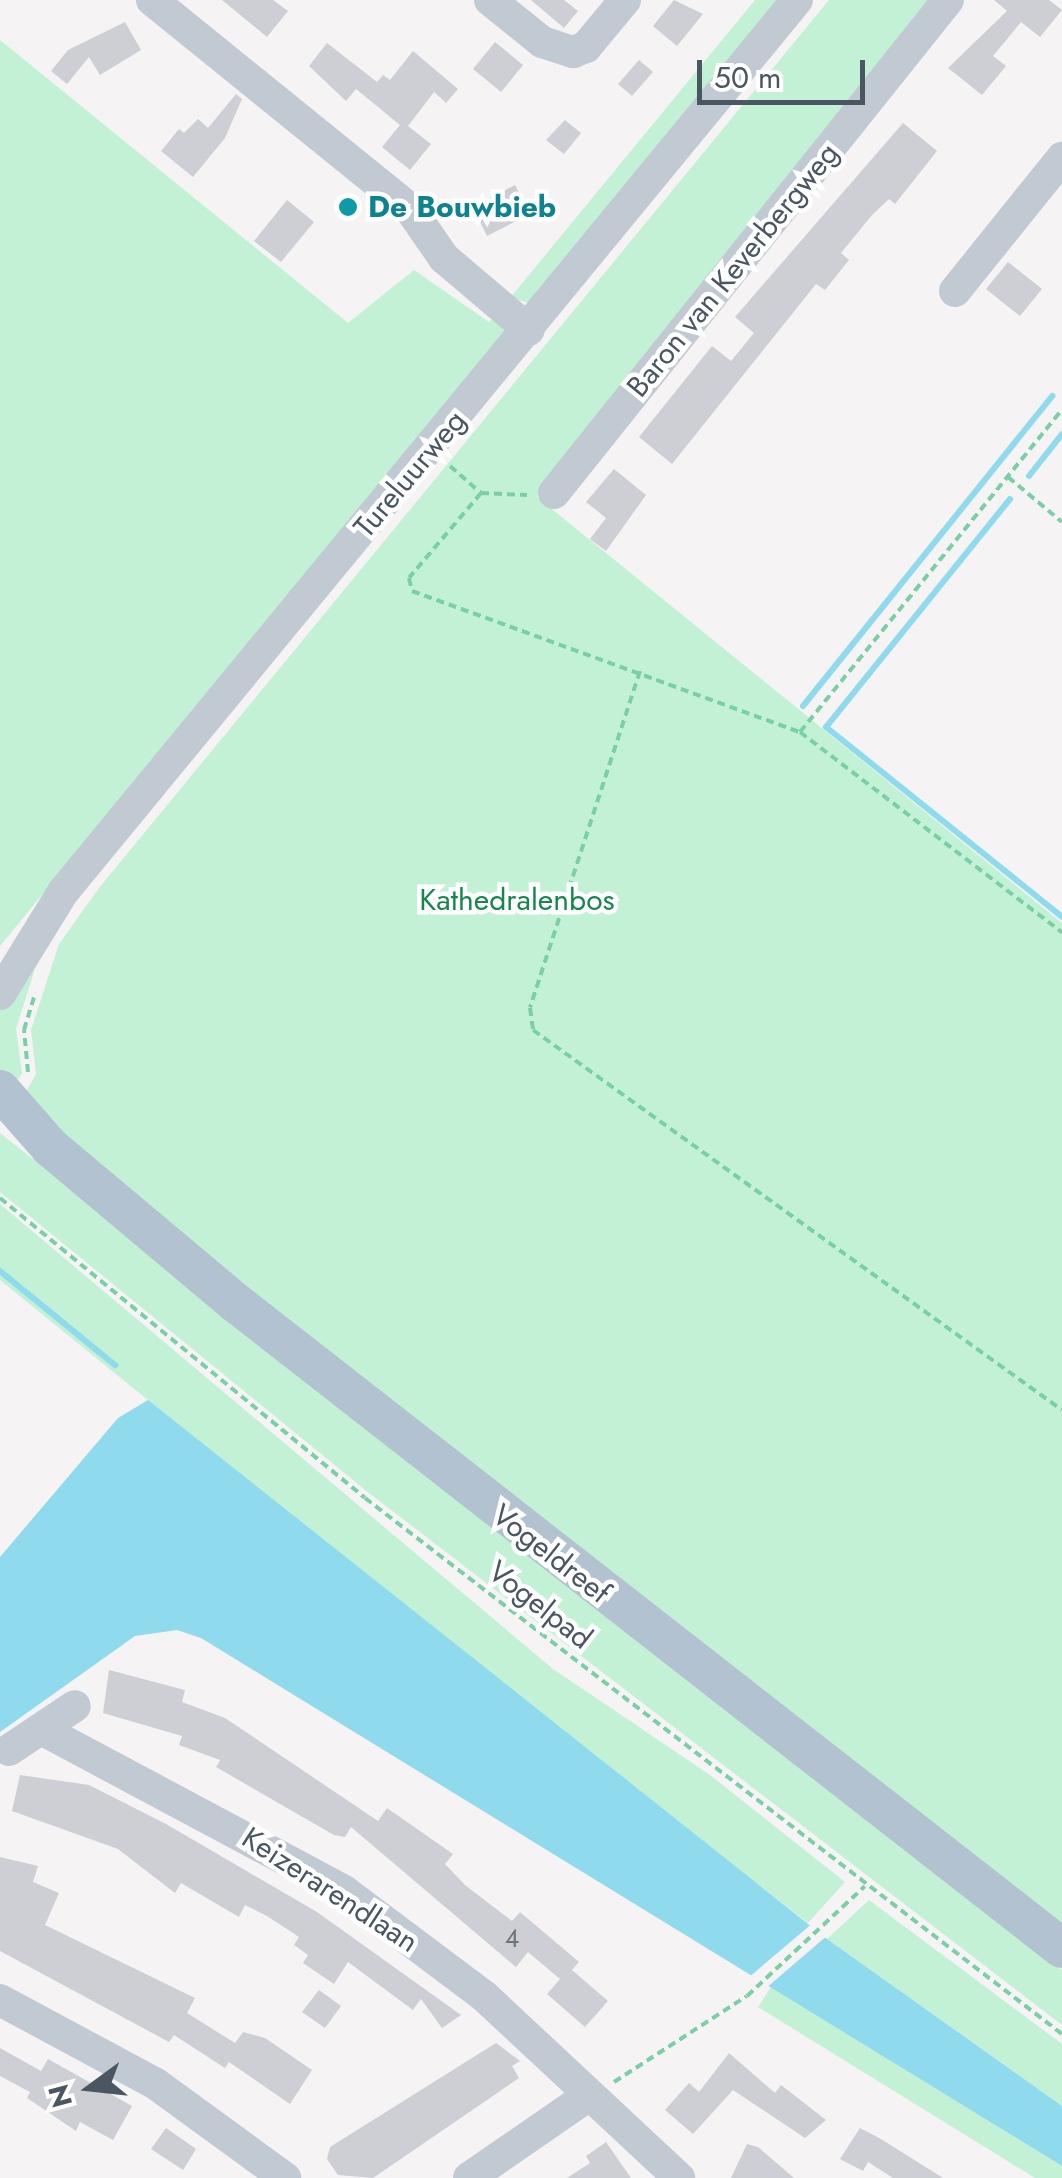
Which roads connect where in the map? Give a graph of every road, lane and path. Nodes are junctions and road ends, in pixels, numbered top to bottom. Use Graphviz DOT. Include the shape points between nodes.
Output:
graph roads {
  1 [pos="152,0"];
  2 [pos="490,0"];
  3 [pos="625,0"];
  4 [pos="797,0"];
  5 [pos="948,0"];
  6 [pos="1062,158"];
  7 [pos="955,291"];
  8 [pos="529,330"];
  9 [pos="1062,410"];
  10 [pos="446,463"];
  11 [pos="1008,477"];
  12 [pos="482,493"];
  13 [pos="554,493"];
  14 [pos="1062,522"];
  15 [pos="640,670"];
  16 [pos="800,732"];
  17 [pos="1062,932"];
  18 [pos="11,955"];
  19 [pos="36,989"];
  20 [pos="0,994"];
  21 [pos="4,1105"];
  22 [pos="0,1198"];
  23 [pos="1062,1410"];
  24 [pos="76,1706"];
  25 [pos="41,1729"];
  26 [pos="9,1750"];
  27 [pos="865,1886"];
  28 [pos="1062,1948"];
  29 [pos="0,2000"];
  30 [pos="1062,2034"];
  31 [pos="588,2096"];
  32 [pos="285,2178"];
  33 [pos="469,2178"];
  34 [pos="680,2178"];
  1 -- 8 [label="street" via="410,209 444,258"];
  2 -- 3 [label="street" via="542,42 573,52 586,47"];
  4 -- 8 [label="street, Tureluurweg"];
  5 -- 13 [label="street, Baron van Keverbergweg"];
  6 -- 7 [label="street"];
  8 -- 18 [label="street, Tureluurweg"];
  9 -- 11 [label="path"];
  10 -- 12 [label="path"];
  11 -- 14 [label="path"];
  11 -- 16 [label="path"];
  12 -- 13 [label="path"];
  12 -- 15 [label="path" via="409,578 412,591"];
  15 -- 16 [label="path"];
  15 -- 23 [label="path" via="530,1008 534,1030"];
  16 -- 17 [label="path"];
  18 -- 20 [label="street, Tureluurweg"];
  19 -- 21 [label="path" via="24,1030 28,1083"];
  21 -- 28 [label="main road, Vogeldreef" via="475,1495"];
  22 -- 27 [label="path, Vogelpad" via="365,1498"];
  24 -- 25 [label="street"];
  25 -- 26 [label="street"];
  25 -- 31 [label="street, Keizerarendlaan" via="344,1891 484,1996"];
  27 -- 30 [label="path, Vogelpad"];
  27 -- 31 [label="path" via="747,1996"];
  29 -- 32 [label="street" via="156,2084"];
  31 -- 33 [label="street"];
  31 -- 34 [label="street, Keizerarendlaan"];
}
